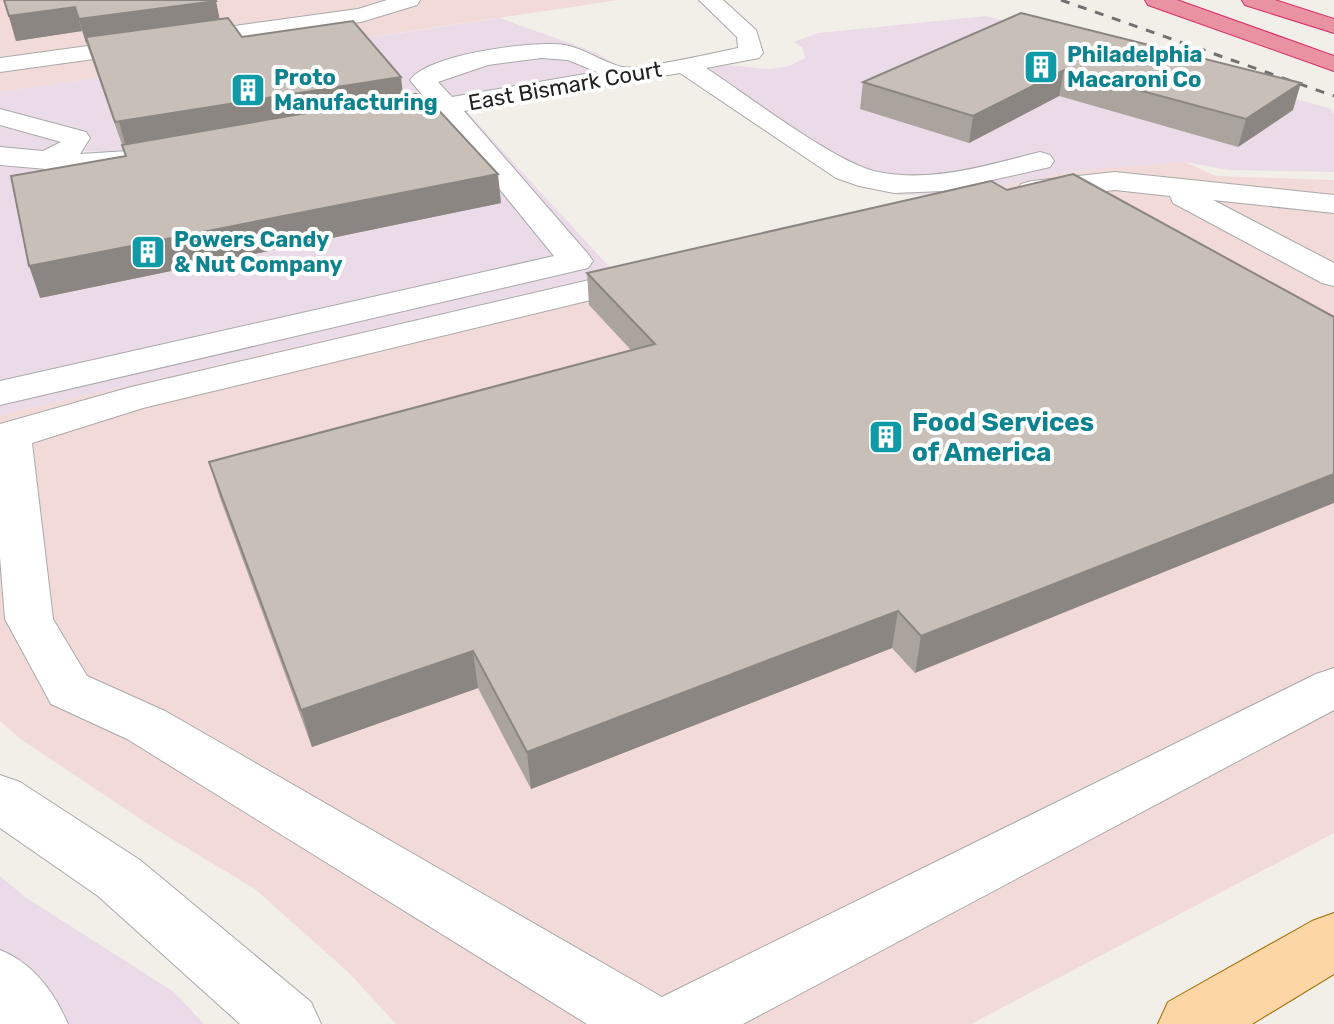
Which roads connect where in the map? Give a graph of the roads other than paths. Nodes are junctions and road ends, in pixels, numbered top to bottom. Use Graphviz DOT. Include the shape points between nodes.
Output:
graph roads {
  1 [pos="409,0"];
  2 [pos="710,0"];
  3 [pos="1156,0"];
  4 [pos="1253,0"];
  5 [pos="1334,26"];
  6 [pos="1334,64"];
  7 [pos="0,65"];
  8 [pos="685,65"];
  9 [pos="619,76"];
  10 [pos="448,106"];
  11 [pos="402,114"];
  12 [pos="0,117"];
  13 [pos="173,154"];
  14 [pos="0,156"];
  15 [pos="48,158"];
  16 [pos="1040,161"];
  17 [pos="1163,186"];
  18 [pos="1275,198"];
  19 [pos="1334,204"];
  20 [pos="898,218"];
  21 [pos="1334,227"];
  22 [pos="681,268"];
  23 [pos="1334,276"];
  24 [pos="4,422"];
  25 [pos="1334,687"];
  26 [pos="0,798"];
  27 [pos="1334,941"];
  28 [pos="0,980"];
  29 [pos="35,1024"];
  30 [pos="288,1024"];
  31 [pos="646,1024"];
  32 [pos="677,1024"];
  33 [pos="1191,1024"];
  1 -- 7 [label="street" via="361,15"];
  2 -- 8 [label="street, East Bismark Court" via="748,35 751,53"];
  3 -- 6 [label="highway"];
  4 -- 5 [label="highway"];
  8 -- 9 [label="street, East Bismark Court"];
  8 -- 16 [label="street" via="846,172 874,184 951,183"];
  9 -- 10 [label="street, East Bismark Court"];
  9 -- 10 [label="street" via="596,61 556,51 504,57 445,68 423,80"];
  10 -- 11 [label="street, East Bismark Court"];
  10 -- 24 [label="street" via="576,261"];
  12 -- 15 [label="street" via="76,138 73,147"];
  13 -- 15 [label="street" via="127,162"];
  14 -- 15 [label="street"];
  17 -- 18 [label="street"];
  17 -- 20 [label="street" via="1115,181 1007,193"];
  17 -- 23 [label="street"];
  18 -- 19 [label="street"];
  18 -- 21 [label="street"];
  22 -- 24 [label="street" via="131,399"];
  24 -- 31 [label="street" via="29,619 69,690 146,725"];
  25 -- 32 [label="street"];
  26 -- 30 [label="street" via="119,878"];
  27 -- 33 [label="main road"];
  28 -- 29 [label="street"];
}
